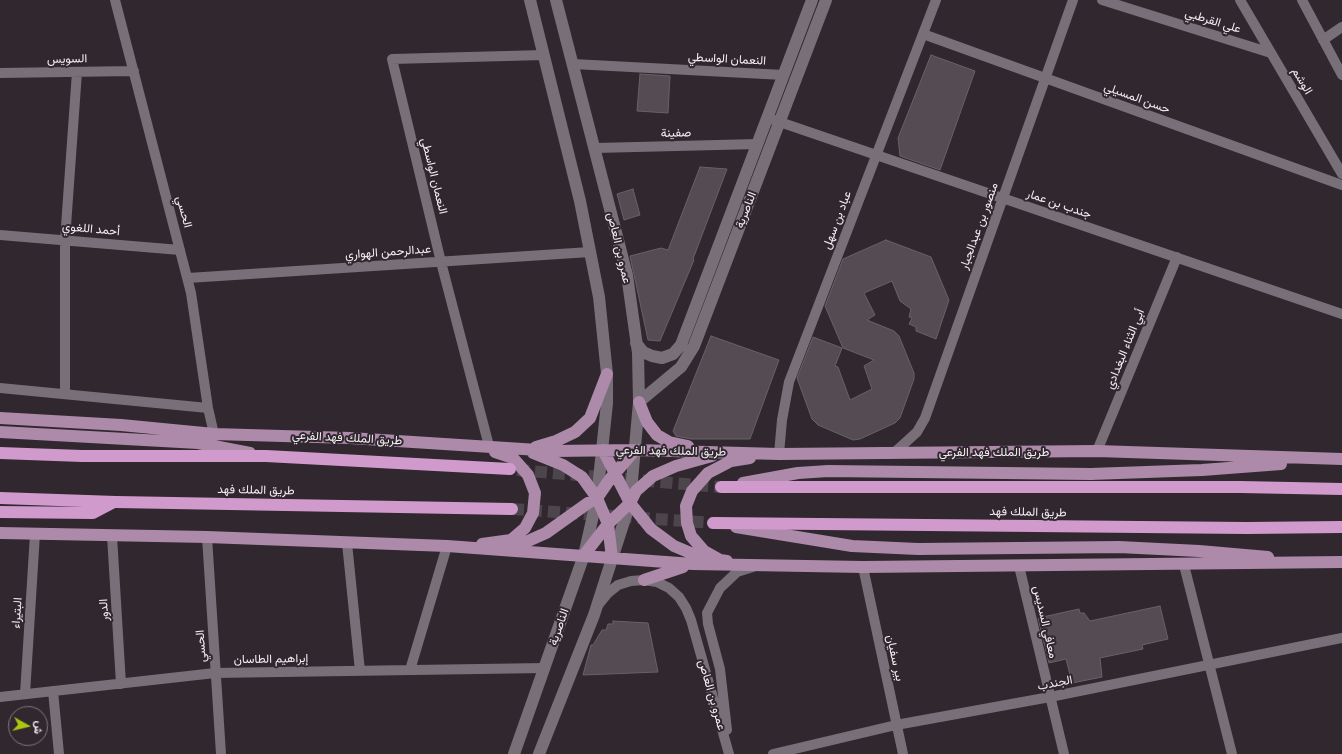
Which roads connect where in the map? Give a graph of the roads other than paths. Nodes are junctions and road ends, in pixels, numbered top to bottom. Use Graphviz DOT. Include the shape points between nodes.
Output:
graph roads {
  1 [pos="115,0"];
  2 [pos="530,0"];
  3 [pos="556,0"];
  4 [pos="812,0"];
  5 [pos="826,0"];
  6 [pos="936,0"];
  7 [pos="1074,0"];
  8 [pos="1102,0"];
  9 [pos="1240,0"];
  10 [pos="1302,0"];
  11 [pos="1342,27"];
  12 [pos="923,34"];
  13 [pos="1323,40"];
  14 [pos="1271,53"];
  15 [pos="544,55"];
  16 [pos="573,64"];
  17 [pos="134,71"];
  18 [pos="77,72"];
  19 [pos="0,73"];
  20 [pos="784,75"];
  21 [pos="1342,75"];
  22 [pos="1046,78"];
  23 [pos="768,118"];
  24 [pos="780,122"];
  25 [pos="758,144"];
  26 [pos="594,148"];
  27 [pos="877,155"];
  28 [pos="1342,174"];
  29 [pos="1342,185"];
  30 [pos="1003,198"];
  31 [pos="0,234"];
  32 [pos="65,240"];
  33 [pos="180,250"];
  34 [pos="590,252"];
  35 [pos="1177,257"];
  36 [pos="441,262"];
  37 [pos="188,278"];
  38 [pos="1342,314"];
  39 [pos="636,342"];
  40 [pos="607,374"];
  41 [pos="0,388"];
  42 [pos="64,394"];
  43 [pos="639,402"];
  44 [pos="208,408"];
  45 [pos="0,418"];
  46 [pos="0,432"];
  47 [pos="214,434"];
  48 [pos="470,445"];
  49 [pos="489,446"];
  50 [pos="527,450"];
  51 [pos="604,450"];
  52 [pos="634,450"];
  53 [pos="1097,451"];
  54 [pos="725,452"];
  55 [pos="895,452"];
  56 [pos="0,453"];
  57 [pos="779,454"];
  58 [pos="266,456"];
  59 [pos="1342,459"];
  60 [pos="510,469"];
  61 [pos="616,472"];
  62 [pos="721,486"];
  63 [pos="1342,488"];
  64 [pos="0,498"];
  65 [pos="597,498"];
  66 [pos="116,502"];
  67 [pos="630,503"];
  68 [pos="512,509"];
  69 [pos="0,512"];
  70 [pos="713,523"];
  71 [pos="608,524"];
  72 [pos="1342,527"];
  73 [pos="0,533"];
  74 [pos="35,534"];
  75 [pos="112,536"];
  76 [pos="207,537"];
  77 [pos="347,543"];
  78 [pos="452,546"];
  79 [pos="475,548"];
  80 [pos="584,555"];
  81 [pos="612,558"];
  82 [pos="1336,562"];
  83 [pos="693,564"];
  84 [pos="718,564"];
  85 [pos="757,565"];
  86 [pos="1184,565"];
  87 [pos="863,566"];
  88 [pos="1019,566"];
  89 [pos="644,580"];
  90 [pos="594,615"];
  91 [pos="1342,638"];
  92 [pos="1210,666"];
  93 [pos="544,668"];
  94 [pos="410,670"];
  95 [pos="360,671"];
  96 [pos="215,673"];
  97 [pos="121,684"];
  98 [pos="53,691"];
  99 [pos="25,694"];
  100 [pos="0,697"];
  101 [pos="1050,697"];
  102 [pos="896,725"];
  103 [pos="59,754"];
  104 [pos="221,754"];
  105 [pos="514,754"];
  106 [pos="539,754"];
  107 [pos="729,754"];
  108 [pos="773,754"];
  109 [pos="903,754"];
  110 [pos="1064,754"];
  111 [pos="1232,754"];
  1 -- 17 [label="street, الحسي"];
  2 -- 15 [label="main road"];
  3 -- 16 [label="main road, عمرو بن العاص"];
  4 -- 20 [label="main road, الناصرية"];
  5 -- 24 [label="main road, الناصرية"];
  6 -- 12 [label="street, عباد بن سهل"];
  7 -- 22 [label="street, منصور بن عبدالجبار"];
  8 -- 14 [label="street, علي القرطبي"];
  9 -- 14 [label="street, الوشم"];
  10 -- 13 [label="street"];
  11 -- 13 [label="street"];
  12 -- 22 [label="street, حسن المسيلي"];
  12 -- 27 [label="street, عباد بن سهل"];
  13 -- 21 [label="street"];
  14 -- 28 [label="street, الوشم"];
  15 -- 34 [label="main road"];
  15 -- 36 [label="street, النعمان الواسطي" via="392,59"];
  16 -- 20 [label="street, النعمان الواسطي"];
  16 -- 26 [label="main road, عمرو بن العاص"];
  17 -- 18 [label="street, السويس"];
  17 -- 33 [label="street, الحسي"];
  18 -- 19 [label="street, السويس"];
  18 -- 32 [label="street"];
  20 -- 23 [label="main road, الناصرية"];
  22 -- 29 [label="street, حسن المسيلي"];
  22 -- 30 [label="street, منصور بن عبدالجبار"];
  23 -- 24 [label="street, جندب بن عمار"];
  23 -- 25 [label="main road, الناصرية"];
  24 -- 27 [label="street, جندب بن عمار"];
  24 -- 43 [label="main road, الناصرية" via="694,346 681,367"];
  25 -- 26 [label="street, صفينة"];
  25 -- 39 [label="main road, الناصرية" via="681,345 673,354 662,358 643,352"];
  26 -- 39 [label="main road, عمرو بن العاص" via="627,275"];
  27 -- 30 [label="street, جندب بن عمار"];
  27 -- 57 [label="street, عباد بن سهل" via="789,382"];
  30 -- 35 [label="street, جندب بن عمار"];
  30 -- 55 [label="street, منصور بن عبدالجبار" via="925,418 917,432"];
  31 -- 32 [label="street, أحمد اللغوي"];
  32 -- 33 [label="street, أحمد اللغوي"];
  32 -- 42 [label="street"];
  33 -- 37 [label="street, الحسي"];
  34 -- 36 [label="street, عبدالرحمن الهواري"];
  34 -- 40 [label="main road" via="599,297"];
  35 -- 38 [label="street, جندب بن عمار"];
  35 -- 53 [label="street, أبي الثناء البغدادي"];
  36 -- 37 [label="street, عبدالرحمن الهواري"];
  36 -- 49 [label="street, النعمان الواسطي"];
  37 -- 44 [label="street, الحسي"];
  39 -- 43 [label="main road, عمرو بن العاص"];
  40 -- 50 [label="main road" via="596,405 586,422 575,432"];
  40 -- 51 [label="main road"];
  41 -- 42 [label="street"];
  42 -- 44 [label="street"];
  43 -- 52 [label="main road, عمرو بن العاص"];
  43 -- 54 [label="main road" via="647,422 657,435 669,442"];
  44 -- 47 [label="street, الحسي"];
  45 -- 47 [label="main road, طريق الملك فهد الفرعي" via="121,425"];
  46 -- 58 [label="main road" via="198,443"];
  47 -- 48 [label="main road, طريق الملك فهد الفرعي"];
  48 -- 49 [label="main road, طريق الملك فهد الفرعي"];
  48 -- 78 [label="main road" via="513,458 528,475 534,493 533,513 525,528 511,540"];
  49 -- 50 [label="main road, طريق الملك فهد الفرعي"];
  50 -- 51 [label="main road, طريق الملك فهد الفرعي"];
  50 -- 65 [label="main road" via="563,464 582,477"];
  51 -- 52 [label="main road, طريق الملك فهد الفرعي"];
  51 -- 61 [label="main road"];
  51 -- 65 [label="main road"];
  52 -- 54 [label="main road, طريق الملك فهد الفرعي"];
  52 -- 61 [label="main road"];
  52 -- 67 [label="main road, عمرو بن العاص"];
  53 -- 55 [label="main road, طريق الملك فهد الفرعي"];
  53 -- 59 [label="main road, طريق الملك فهد الفرعي"];
  54 -- 57 [label="main road, طريق الملك فهد الفرعي"];
  54 -- 67 [label="main road" via="676,466 653,476 636,491"];
  55 -- 57 [label="main road, طريق الملك فهد الفرعي"];
  56 -- 58 [label="highway" via="82,456"];
  57 -- 85 [label="main road" via="731,461 708,473 692,491 686,506 691,536 704,551 720,560"];
  58 -- 60 [label="highway"];
  59 -- 62 [label="main road" via="1202,470 1091,474 828,471 798,473"];
  61 -- 65 [label="main road"];
  61 -- 67 [label="main road"];
  62 -- 63 [label="highway, طريق الملك فهد"];
  64 -- 66 [label="highway, طريق الملك فهد"];
  65 -- 71 [label="main road"];
  65 -- 79 [label="main road" via="546,533 518,545"];
  65 -- 80 [label="main road, الناصرية"];
  66 -- 68 [label="highway, طريق الملك فهد"];
  66 -- 69 [label="highway" via="93,513"];
  67 -- 71 [label="main road"];
  67 -- 81 [label="main road"];
  67 -- 84 [label="main road" via="651,529 674,546"];
  70 -- 72 [label="highway, طريق الملك فهد"];
  70 -- 82 [label="main road" via="852,546 918,549 1119,547"];
  71 -- 80 [label="main road"];
  71 -- 81 [label="main road"];
  73 -- 74 [label="main road"];
  74 -- 75 [label="main road"];
  74 -- 99 [label="street, البتيراء"];
  75 -- 76 [label="main road"];
  75 -- 97 [label="street, الدور"];
  76 -- 77 [label="main road"];
  76 -- 96 [label="street, الحسي"];
  77 -- 78 [label="main road"];
  77 -- 95 [label="street"];
  78 -- 79 [label="main road"];
  78 -- 94 [label="street"];
  79 -- 80 [label="main road"];
  80 -- 81 [label="main road"];
  80 -- 93 [label="main road, الناصرية"];
  81 -- 83 [label="main road"];
  81 -- 90 [label="main road"];
  82 -- 86 [label="main road"];
  83 -- 84 [label="main road"];
  83 -- 89 [label="main road" via="668,570"];
  84 -- 85 [label="main road"];
  85 -- 87 [label="main road"];
  85 -- 107 [label="street" via="737,572 731,577 720,588 707,613 720,669"];
  86 -- 88 [label="main road"];
  86 -- 92 [label="street"];
  87 -- 88 [label="main road"];
  87 -- 102 [label="street, بير سفيان"];
  88 -- 101 [label="street, معافي السديس"];
  89 -- 90 [label="street" via="618,585 599,603"];
  89 -- 107 [label="street, عمرو بن العاص" via="657,582 669,588 686,608"];
  90 -- 106 [label="main road"];
  91 -- 92 [label="street, الجندب"];
  92 -- 101 [label="street, الجندب"];
  92 -- 111 [label="street"];
  93 -- 94 [label="street, إبراهيم الطاسان"];
  93 -- 105 [label="main road, الناصرية"];
  94 -- 95 [label="street, إبراهيم الطاسان"];
  95 -- 96 [label="street, إبراهيم الطاسان"];
  96 -- 97 [label="street, إبراهيم الطاسان"];
  96 -- 104 [label="street, الحسي"];
  97 -- 98 [label="street, إبراهيم الطاسان"];
  98 -- 99 [label="street, إبراهيم الطاسان"];
  98 -- 103 [label="street"];
  99 -- 100 [label="street, إبراهيم الطاسان"];
  101 -- 102 [label="street, الجندب"];
  101 -- 110 [label="street, معافي السديس"];
  102 -- 108 [label="street, الجندب"];
  102 -- 109 [label="street, بير سفيان"];
}
